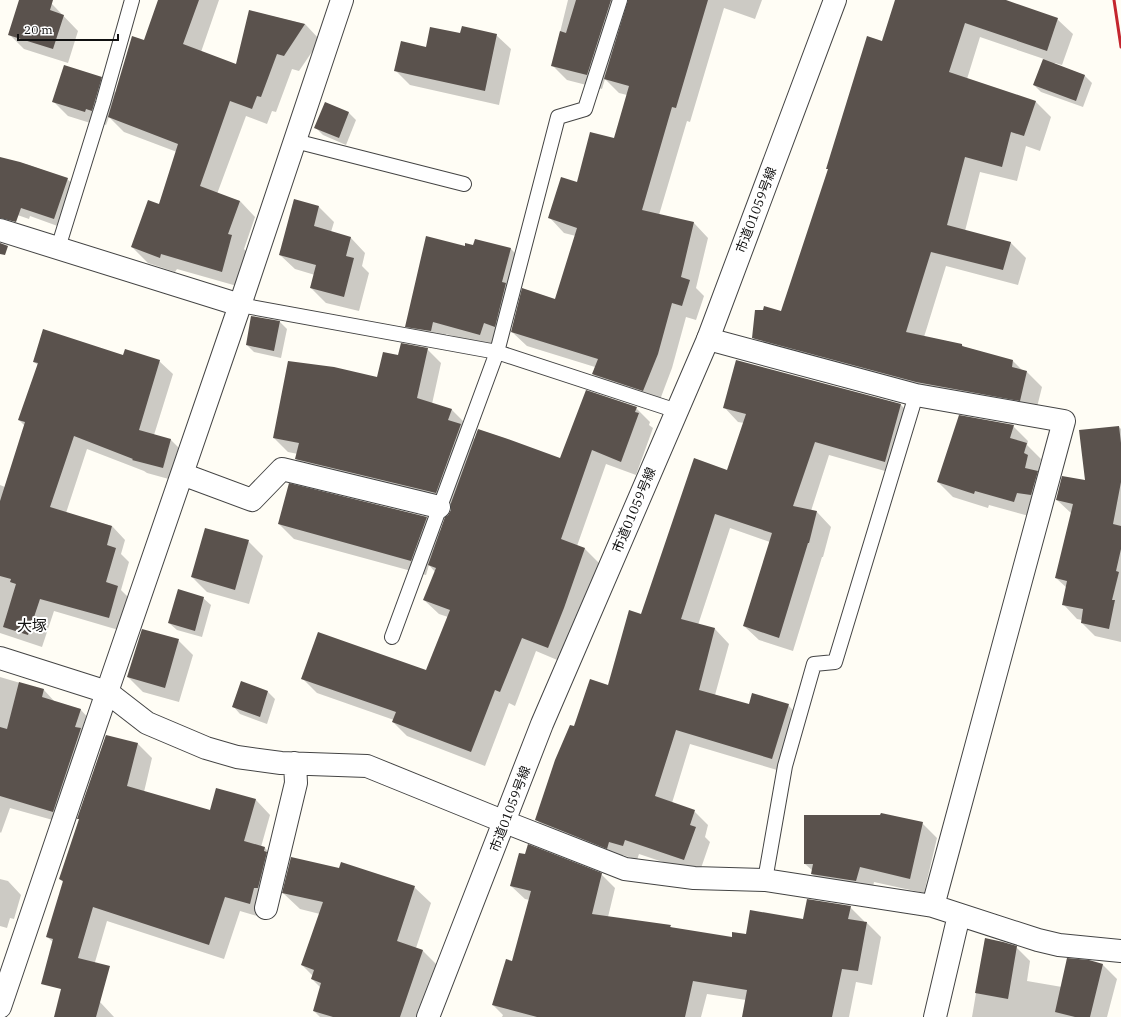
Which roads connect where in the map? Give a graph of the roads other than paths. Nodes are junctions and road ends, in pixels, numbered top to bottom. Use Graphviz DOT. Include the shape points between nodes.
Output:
graph roads {
  1 [pos="132,0"];
  2 [pos="342,0"];
  3 [pos="620,0"];
  4 [pos="835,0"];
  5 [pos="295,141"];
  6 [pos="464,184"];
  7 [pos="0,230"];
  8 [pos="58,248"];
  9 [pos="240,305"];
  10 [pos="708,339"];
  11 [pos="497,352"];
  12 [pos="916,395"];
  13 [pos="676,411"];
  14 [pos="182,474"];
  15 [pos="439,507"];
  16 [pos="392,637"];
  17 [pos="0,658"];
  18 [pos="107,692"];
  19 [pos="295,763"];
  20 [pos="505,822"];
  21 [pos="765,880"];
  22 [pos="933,906"];
  23 [pos="266,908"];
  24 [pos="959,915"];
  25 [pos="1121,951"];
  26 [pos="0,1007"];
  27 [pos="428,1017"];
  28 [pos="935,1017"];
  1 -- 8 [label="lane"];
  2 -- 5 [label="street"];
  3 -- 11 [label="lane" via="585,109 558,117"];
  4 -- 10 [label="street, 市道01059号線"];
  5 -- 6 [label="lane"];
  5 -- 9 [label="street"];
  7 -- 8 [label="street"];
  8 -- 9 [label="street"];
  9 -- 11 [label="lane"];
  9 -- 14 [label="street"];
  10 -- 12 [label="street"];
  10 -- 13 [label="street, 市道01059号線"];
  11 -- 13 [label="lane"];
  11 -- 15 [label="lane"];
  12 -- 21 [label="lane" via="835,662 814,664 785,766"];
  12 -- 22 [label="street" via="1064,421"];
  13 -- 20 [label="street, 市道01059号線" via="542,724"];
  14 -- 15 [label="street" via="252,500 282,469"];
  14 -- 18 [label="street"];
  15 -- 16 [label="lane"];
  17 -- 18 [label="street"];
  18 -- 19 [label="street" via="147,723 206,748 236,757"];
  18 -- 26 [label="street"];
  19 -- 20 [label="street" via="367,766"];
  19 -- 23 [label="street" via="296,783"];
  20 -- 21 [label="street" via="625,869 694,878"];
  20 -- 27 [label="street, 市道01059号線"];
  21 -- 22 [label="street"];
  22 -- 24 [label="street"];
  24 -- 25 [label="street" via="1038,940"];
  24 -- 28 [label="street"];
}
